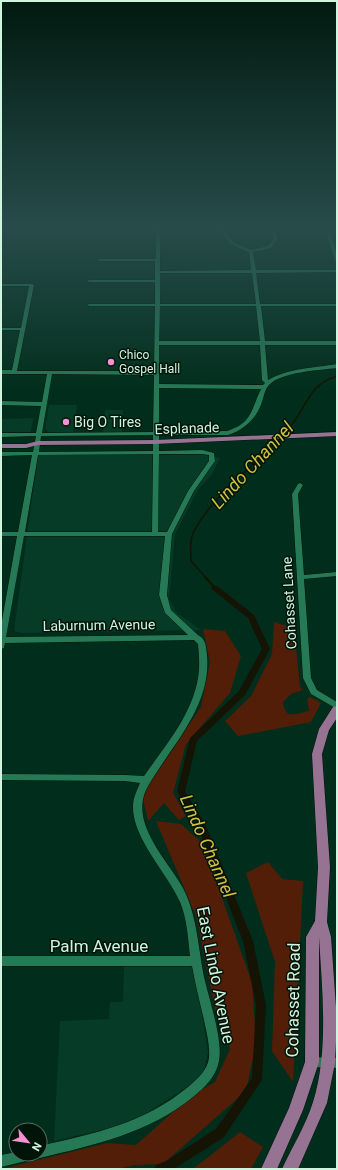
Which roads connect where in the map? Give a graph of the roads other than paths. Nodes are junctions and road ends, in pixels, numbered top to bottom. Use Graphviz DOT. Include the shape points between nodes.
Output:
graph roads {
  1 [pos="157,283"];
  2 [pos="254,283"];
  3 [pos="1,285"];
  4 [pos="89,305"];
  5 [pos="157,305"];
  6 [pos="337,305"];
  7 [pos="257,306"];
  8 [pos="1,329"];
  9 [pos="21,329"];
  10 [pos="157,343"];
  11 [pos="261,343"];
  12 [pos="337,343"];
  13 [pos="337,366"];
  14 [pos="1,372"];
  15 [pos="14,372"];
  16 [pos="50,372"];
  17 [pos="156,373"];
  18 [pos="267,385"];
  19 [pos="157,386"];
  20 [pos="1,404"];
  21 [pos="45,404"];
  22 [pos="337,434"];
  23 [pos="1,435"];
  24 [pos="40,435"];
  25 [pos="155,438"];
  26 [pos="1,440"];
  27 [pos="38,443"];
  28 [pos="1,446"];
  29 [pos="156,453"];
  30 [pos="1,454"];
  31 [pos="36,454"];
  32 [pos="300,485"];
  33 [pos="1,534"];
  34 [pos="21,534"];
  35 [pos="155,534"];
  36 [pos="169,534"];
  37 [pos="337,574"];
  38 [pos="301,577"];
  39 [pos="197,637"];
  40 [pos="1,642"];
  41 [pos="337,706"];
  42 [pos="337,710"];
  43 [pos="1,777"];
  44 [pos="146,780"];
  45 [pos="321,922"];
  46 [pos="197,961"];
  47 [pos="1,962"];
  48 [pos="312,1062"];
  49 [pos="333,1063"];
  50 [pos="48,1150"];
  51 [pos="269,1169"];
  52 [pos="290,1169"];
  1 -- 5 [label="street"];
  2 -- 7 [label="street"];
  3 -- 9 [label="street" via="32,285"];
  4 -- 5 [label="street"];
  5 -- 7 [label="street"];
  5 -- 10 [label="street"];
  6 -- 7 [label="street"];
  7 -- 11 [label="street"];
  8 -- 9 [label="street"];
  9 -- 15 [label="street"];
  10 -- 11 [label="street"];
  10 -- 17 [label="street"];
  11 -- 12 [label="street"];
  11 -- 18 [label="street"];
  13 -- 18 [label="street" via="289,374"];
  14 -- 15 [label="street"];
  15 -- 16 [label="street"];
  16 -- 17 [label="street"];
  16 -- 21 [label="street"];
  17 -- 19 [label="street"];
  18 -- 19 [label="street"];
  18 -- 25 [label="street" via="250,418 236,430 218,434"];
  19 -- 25 [label="street"];
  20 -- 21 [label="street"];
  21 -- 24 [label="street"];
  22 -- 25 [label="main road, Esplanade" via="240,439"];
  23 -- 24 [label="street"];
  24 -- 25 [label="street"];
  24 -- 27 [label="street"];
  25 -- 27 [label="main road, Esplanade"];
  25 -- 29 [label="street"];
  26 -- 27 [label="main road, Esplanade" via="28,440"];
  27 -- 28 [label="main road, Esplanade" via="26,446"];
  27 -- 31 [label="street"];
  29 -- 31 [label="street"];
  29 -- 35 [label="street"];
  29 -- 36 [label="street" via="212,454 212,460 191,491"];
  30 -- 31 [label="street"];
  31 -- 34 [label="street"];
  32 -- 38 [label="street, Cohasset Lane" via="295,494"];
  33 -- 34 [label="street"];
  34 -- 35 [label="street"];
  34 -- 40 [label="street"];
  35 -- 36 [label="street"];
  36 -- 39 [label="street" via="163,595 168,611"];
  37 -- 38 [label="street"];
  38 -- 41 [label="street, Cohasset Lane" via="307,678 314,692"];
  39 -- 40 [label="street, Laburnum Avenue"];
  39 -- 44 [label="street, East Lindo Avenue" via="202,643 203,650 202,674 195,706"];
  42 -- 45 [label="main road, Cohasset Road" via="324,729 317,754 324,867"];
  43 -- 44 [label="street"];
  44 -- 46 [label="street, East Lindo Avenue" via="138,798 138,815 144,832 185,901"];
  45 -- 48 [label="main road, Cohasset Road" via="312,937"];
  45 -- 49 [label="main road, Cohasset Road" via="325,937"];
  46 -- 47 [label="street, Palm Avenue"];
  46 -- 50 [label="street, East Lindo Avenue" via="214,1045 213,1066 208,1075 186,1097 136,1127"];
  48 -- 49 [label="street"];
  48 -- 51 [label="main road, Cohasset Road" via="296,1110"];
  49 -- 52 [label="main road, Cohasset Road" via="320,1103"];
}
